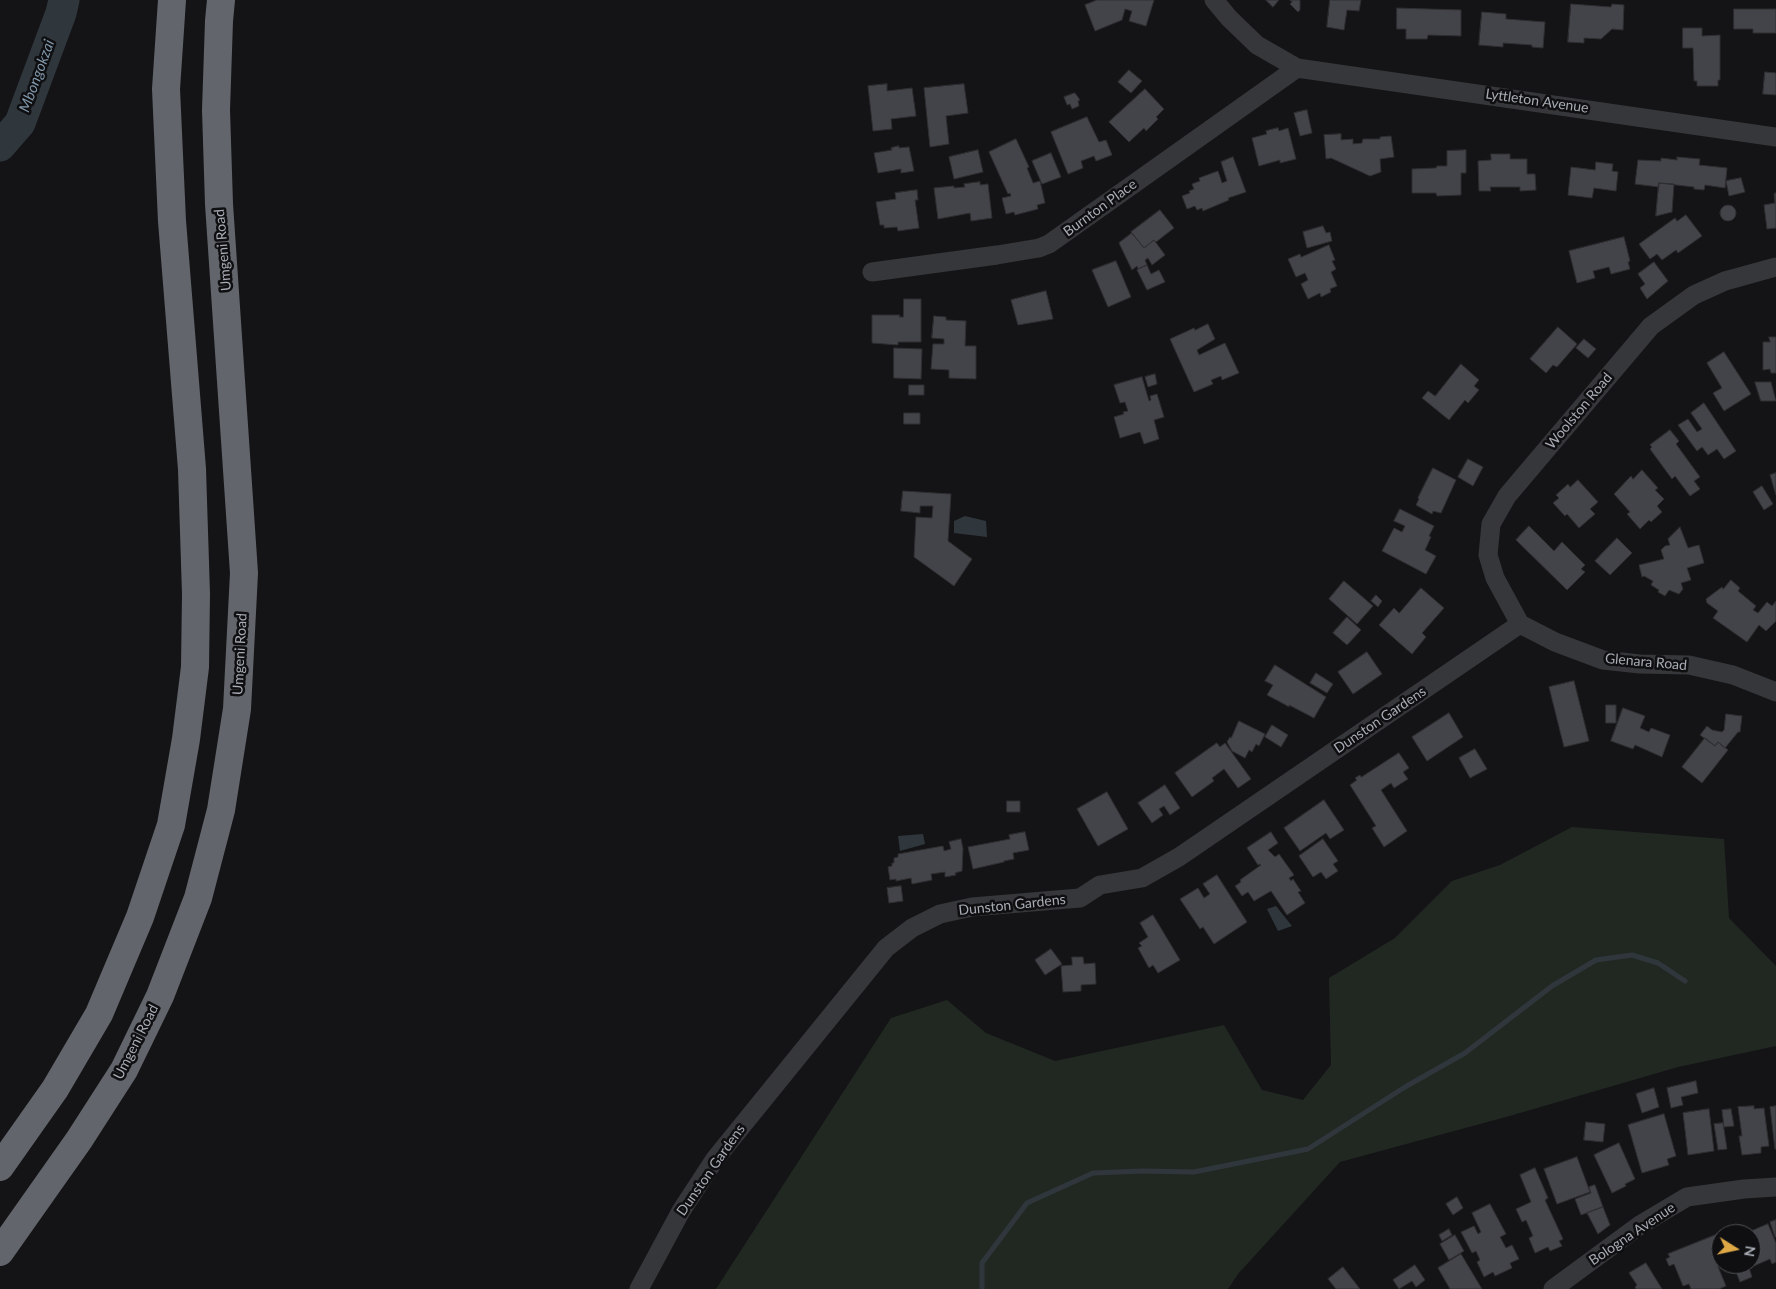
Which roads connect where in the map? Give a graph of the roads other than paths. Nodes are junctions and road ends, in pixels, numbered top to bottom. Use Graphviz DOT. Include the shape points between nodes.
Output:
graph roads {
  1 [pos="172,0"];
  2 [pos="221,0"];
  3 [pos="1214,0"];
  4 [pos="1297,68"];
  5 [pos="1776,136"];
  6 [pos="1776,267"];
  7 [pos="872,272"];
  8 [pos="1520,624"];
  9 [pos="1776,692"];
  10 [pos="0,1168"];
  11 [pos="1776,1187"];
  12 [pos="0,1252"];
  13 [pos="639,1289"];
  14 [pos="1553,1289"];
  1 -- 10 [label="highway" via="166,89 172,221 192,469 196,594 195,667 186,738 170,825 140,918 99,1014 56,1088"];
  2 -- 12 [label="highway, Umgeni Road" via="216,110 219,204 244,573 237,709 221,810 198,898 160,996 124,1070"];
  3 -- 4 [label="street" via="1257,44"];
  4 -- 5 [label="street, Lyttleton Avenue"];
  4 -- 7 [label="street, Burnton Place" via="1049,244 997,255"];
  6 -- 8 [label="street, Woolston Road" via="1725,280 1694,294 1651,326 1507,496 1491,524 1488,555 1494,578"];
  8 -- 9 [label="street, Glenara Road" via="1555,642 1603,660 1689,665 1733,675"];
  8 -- 13 [label="street, Dunston Gardens" via="1179,857 1142,878 1100,885 1080,898 972,907 940,914 912,928 886,948 715,1159 681,1211"];
  11 -- 14 [label="street, Bologna Avenue" via="1686,1197 1640,1225"];
}
